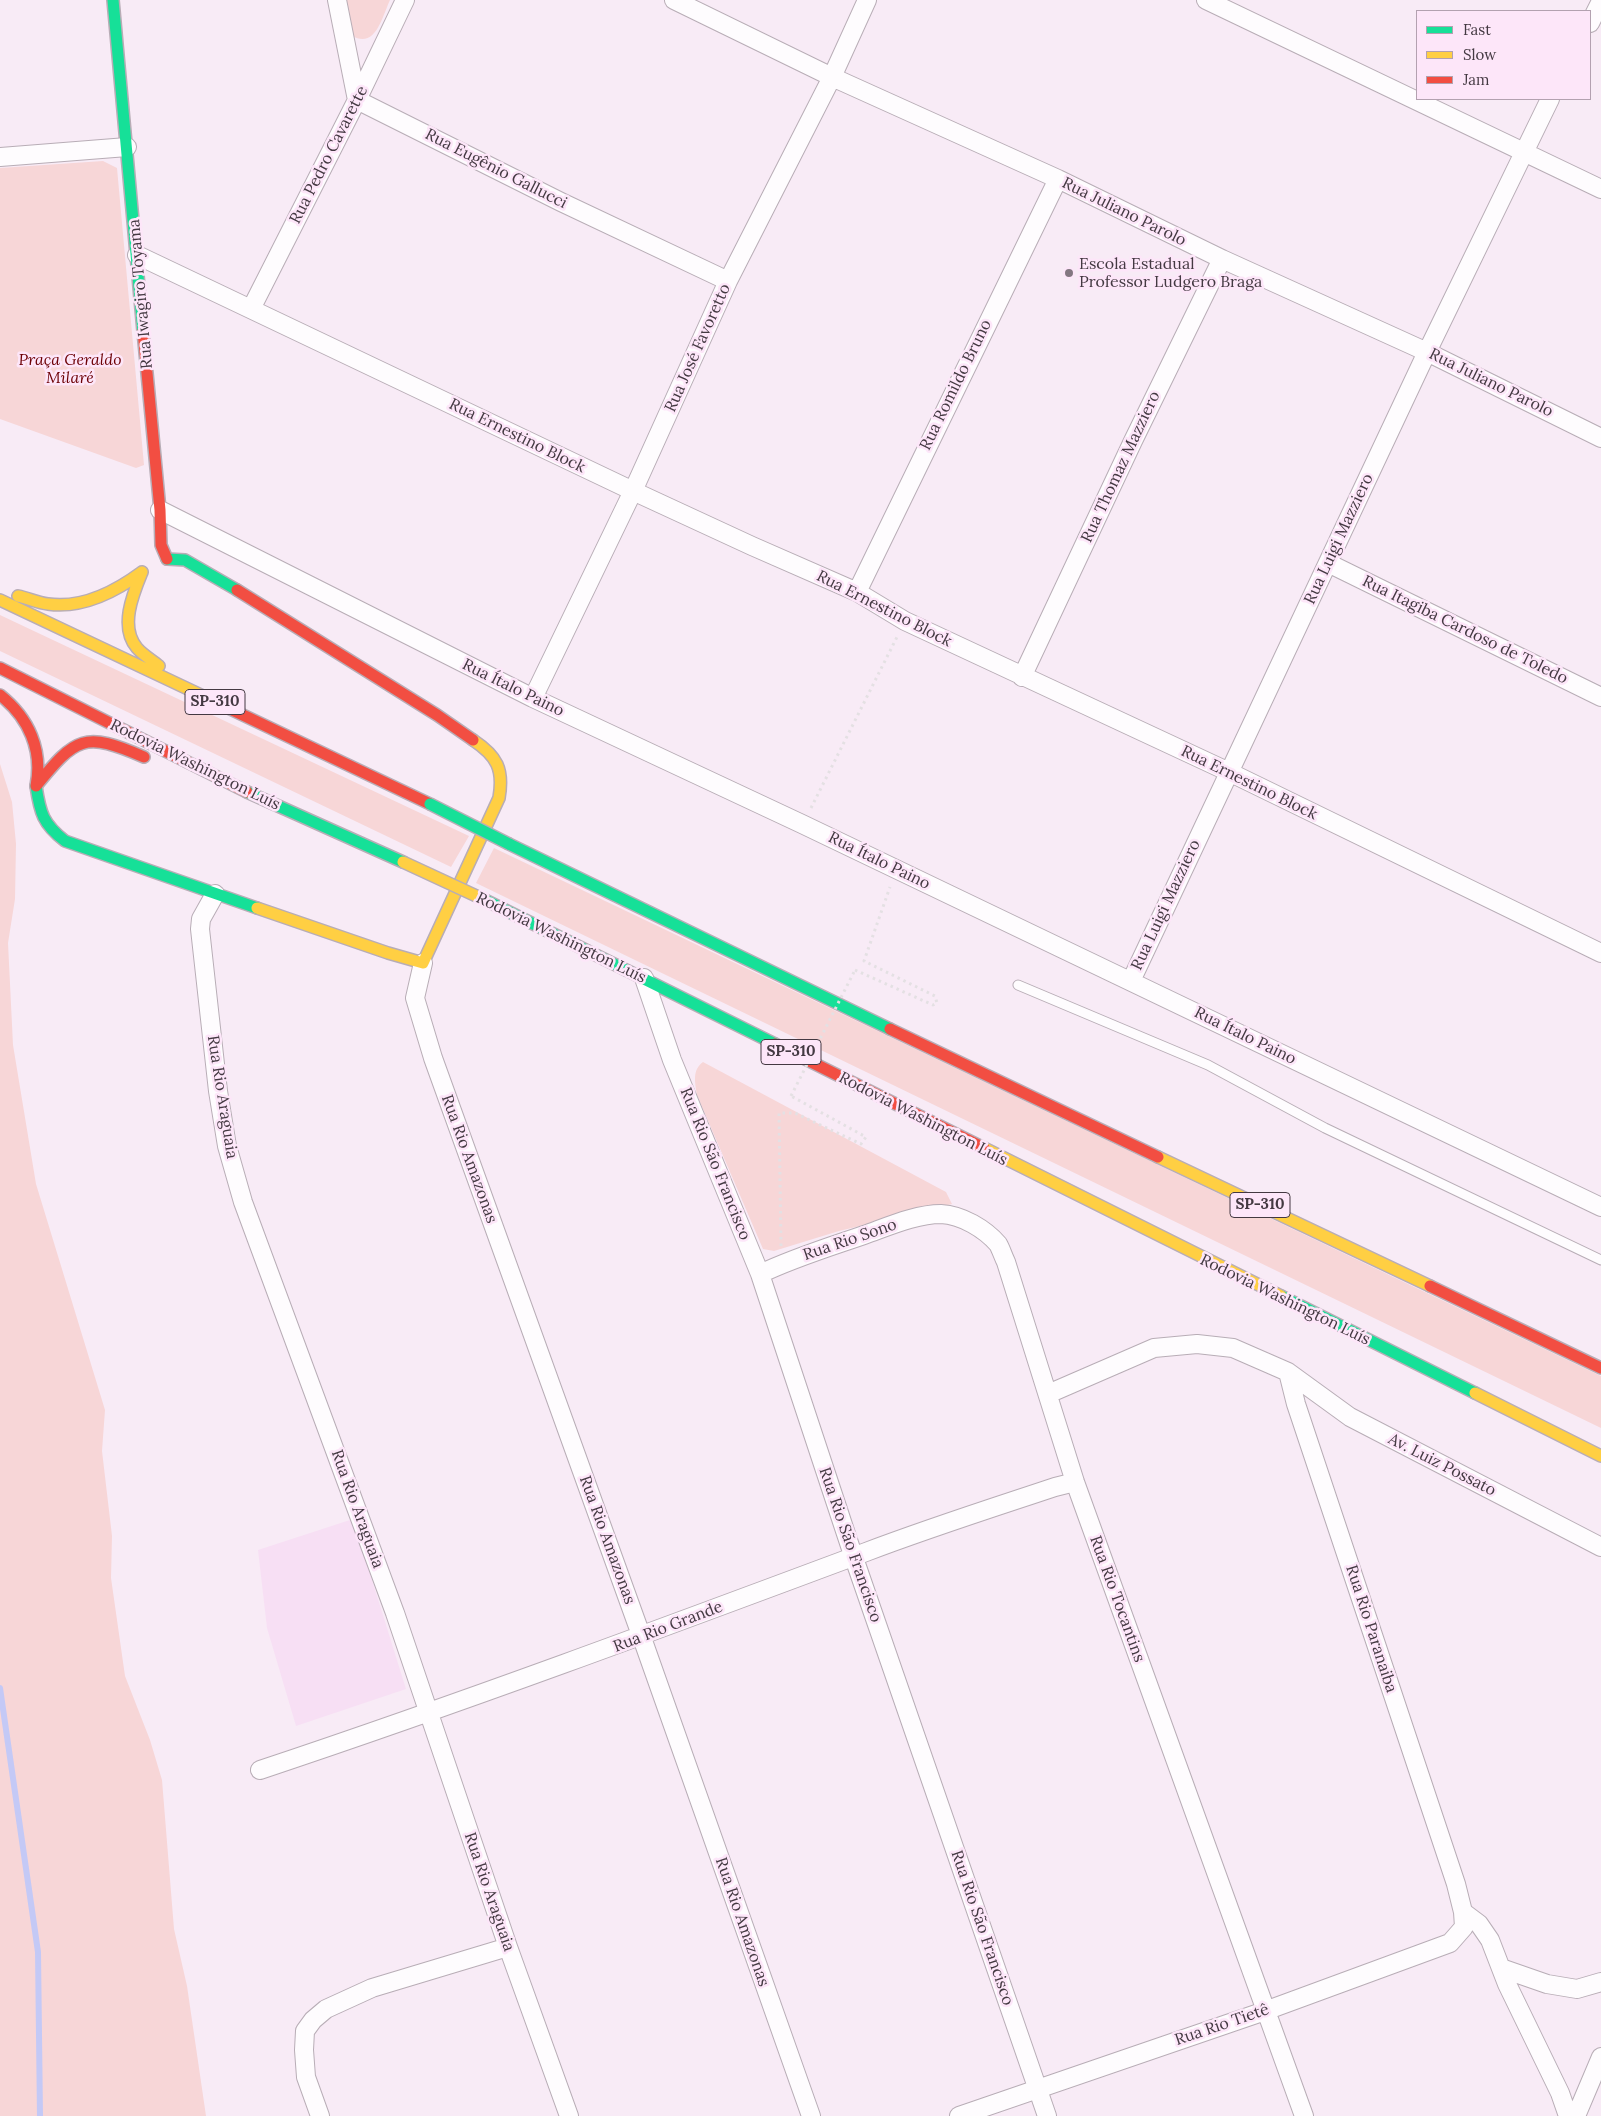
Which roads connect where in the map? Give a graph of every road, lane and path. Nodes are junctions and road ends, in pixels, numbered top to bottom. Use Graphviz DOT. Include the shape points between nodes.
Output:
graph roads {
  1 [pos="113,0"];
  2 [pos="337,0"];
  3 [pos="405,0"];
  4 [pos="674,0"];
  5 [pos="867,0"];
  6 [pos="1206,0"];
  7 [pos="1601,1"];
  8 [pos="1591,21"];
  9 [pos="832,77"];
  10 [pos="357,100"];
  11 [pos="1549,100"];
  12 [pos="127,146"];
  13 [pos="1523,151"];
  14 [pos="0,157"];
  15 [pos="1058,179"];
  16 [pos="1601,189"];
  17 [pos="137,255"];
  18 [pos="1222,259"];
  19 [pos="728,281"];
  20 [pos="251,309"];
  21 [pos="1427,352"];
  22 [pos="1601,438"];
  23 [pos="633,491"];
  24 [pos="160,510"];
  25 [pos="1328,563"];
  26 [pos="154,566"];
  27 [pos="0,591"];
  28 [pos="857,592"];
  29 [pos="0,600"];
  30 [pos="905,621"];
  31 [pos="0,668"];
  32 [pos="1022,677"];
  33 [pos="0,695"];
  34 [pos="1601,697"];
  35 [pos="533,698"];
  36 [pos="261,723"];
  37 [pos="156,763"];
  38 [pos="181,772"];
  39 [pos="1229,772"];
  40 [pos="36,786"];
  41 [pos="234,786"];
  42 [pos="802,824"];
  43 [pos="896,870"];
  44 [pos="215,894"];
  45 [pos="1601,953"];
  46 [pos="423,963"];
  47 [pos="644,978"];
  48 [pos="1131,981"];
  49 [pos="1018,985"];
  50 [pos="1601,1207"];
  51 [pos="943,1214"];
  52 [pos="1601,1260"];
  53 [pos="781,1263"];
  54 [pos="760,1274"];
  55 [pos="1601,1368"];
  56 [pos="1288,1372"];
  57 [pos="1048,1394"];
  58 [pos="1601,1456"];
  59 [pos="1075,1482"];
  60 [pos="1601,1547"];
  61 [pos="854,1558"];
  62 [pos="641,1635"];
  63 [pos="429,1713"];
  64 [pos="260,1770"];
  65 [pos="1464,1912"];
  66 [pos="508,1947"];
  67 [pos="1501,1968"];
  68 [pos="1601,1982"];
  69 [pos="1265,2011"];
  70 [pos="1601,2057"];
  71 [pos="1038,2088"];
  72 [pos="320,2116"];
  73 [pos="568,2116"];
  74 [pos="811,2116"];
  75 [pos="959,2116"];
  76 [pos="1047,2116"];
  77 [pos="1304,2116"];
  78 [pos="1568,2116"];
  79 [pos="1576,2116"];
  1 -- 12 [label="main road, Rua Iwagiro Toyama"];
  2 -- 10 [label="street"];
  3 -- 10 [label="street, Rua Pedro Cavarette"];
  4 -- 9 [label="street, Rua Juliano Parolo"];
  5 -- 9 [label="street, Rua José Favoretto"];
  6 -- 13 [label="street"];
  7 -- 8 [label="street"];
  9 -- 15 [label="street, Rua Juliano Parolo"];
  9 -- 19 [label="street, Rua José Favoretto"];
  10 -- 19 [label="street, Rua Eugênio Gallucci"];
  10 -- 20 [label="street, Rua Pedro Cavarette"];
  11 -- 13 [label="street, Rua Luigi Mazziero"];
  12 -- 14 [label="street"];
  12 -- 17 [label="main road, Rua Iwagiro Toyama"];
  13 -- 16 [label="street"];
  13 -- 21 [label="street, Rua Luigi Mazziero"];
  15 -- 18 [label="street, Rua Juliano Parolo"];
  15 -- 28 [label="street, Rua Romildo Bruno"];
  17 -- 20 [label="street, Rua Ernestino Block"];
  17 -- 24 [label="main road, Rua Iwagiro Toyama"];
  18 -- 21 [label="street, Rua Juliano Parolo"];
  18 -- 32 [label="street, Rua Thomaz Mazziero"];
  19 -- 23 [label="street, Rua José Favoretto"];
  20 -- 23 [label="street, Rua Ernestino Block"];
  21 -- 22 [label="street, Rua Juliano Parolo"];
  21 -- 25 [label="street, Rua Luigi Mazziero"];
  23 -- 28 [label="street, Rua Ernestino Block"];
  23 -- 35 [label="street, Rua José Favoretto"];
  24 -- 26 [label="main road, Rua Iwagiro Toyama" via="161,545"];
  24 -- 35 [label="street, Rua Ítalo Paino"];
  25 -- 34 [label="street, Rua Itagiba Cardoso de Toledo"];
  25 -- 39 [label="street, Rua Luigi Mazziero"];
  26 -- 27 [label="main road" via="104,598 82,603 48,604"];
  26 -- 36 [label="main road" via="130,601 128,616 135,647 160,666"];
  26 -- 46 [label="main road" via="185,560 211,574 491,753 500,768 499,798"];
  28 -- 30 [label="street, Rua Ernestino Block"];
  29 -- 36 [label="main road, SP-310"];
  30 -- 32 [label="street, Rua Ernestino Block"];
  30 -- 42 [label="path"];
  31 -- 41 [label="main road, Rodovia Washington Luís / SP-310"];
  32 -- 39 [label="street, Rua Ernestino Block"];
  33 -- 40 [label="main road" via="9,700 20,714 35,745 39,765"];
  35 -- 42 [label="street, Rua Ítalo Paino"];
  36 -- 55 [label="main road, SP-310, bridge" via="909,1039"];
  37 -- 40 [label="main road" via="105,743 76,744"];
  38 -- 41 [label="main road"];
  39 -- 45 [label="street, Rua Ernestino Block"];
  39 -- 48 [label="street, Rua Luigi Mazziero"];
  40 -- 44 [label="main road" via="40,816 52,832 65,841"];
  41 -- 47 [label="main road, Rodovia Washington Luís / SP-310, bridge" via="485,900"];
  42 -- 43 [label="street, Rua Ítalo Paino"];
  43 -- 48 [label="street, Rua Ítalo Paino"];
  43 -- 53 [label="path, bridge" via="864,961 935,996 937,1003 933,1005 855,970 791,1096 866,1138 861,1144 795,1113 779,1113"];
  44 -- 46 [label="main road"];
  44 -- 63 [label="street, Rua Rio Araguaia" via="200,919 200,929 227,1146 243,1202"];
  46 -- 62 [label="street, Rua Rio Amazonas" via="415,998 433,1058"];
  47 -- 54 [label="street, Rua Rio São Francisco" via="672,1060"];
  47 -- 58 [label="main road, Rodovia Washington Luís / SP-310"];
  48 -- 50 [label="street, Rua Ítalo Paino"];
  49 -- 52 [label="lane" via="1208,1065 1325,1128"];
  51 -- 53 [label="street, Rua Rio Sono" via="889,1226"];
  51 -- 57 [label="street, Rua Rio Tocantins" via="974,1224 999,1246"];
  53 -- 54 [label="street, Rua Rio Sono"];
  54 -- 61 [label="street, Rua Rio São Francisco"];
  56 -- 57 [label="street" via="1233,1348 1197,1344 1154,1348"];
  56 -- 60 [label="street, Av. Luiz Possato" via="1350,1416"];
  56 -- 65 [label="street, Rua Rio Paranaiba"];
  57 -- 59 [label="street, Rua Rio Tocantins"];
  59 -- 61 [label="street, Rua Rio Grande"];
  59 -- 69 [label="street, Rua Rio Tocantins"];
  61 -- 62 [label="street, Rua Rio Grande"];
  61 -- 71 [label="street, Rua Rio São Francisco"];
  62 -- 63 [label="street, Rua Rio Grande"];
  62 -- 74 [label="street, Rua Rio Amazonas"];
  63 -- 64 [label="street, Rua Rio Grande"];
  63 -- 66 [label="street, Rua Rio Araguaia"];
  65 -- 67 [label="street" via="1490,1940"];
  65 -- 69 [label="street, Rua Rio Tietê" via="1464,1927 1450,1942"];
  66 -- 72 [label="street" via="372,1988 326,2009 313,2020 305,2031 306,2078"];
  66 -- 73 [label="street, Rua Rio Araguaia"];
  67 -- 68 [label="street" via="1547,1984 1570,1988 1578,1989"];
  67 -- 78 [label="street" via="1560,2092"];
  69 -- 71 [label="street, Rua Rio Tietê"];
  69 -- 77 [label="street, Rua Rio Tocantins"];
  70 -- 79 [label="street"];
  71 -- 75 [label="street, Rua Rio Tietê"];
  71 -- 76 [label="street, Rua Rio São Francisco"];
}
